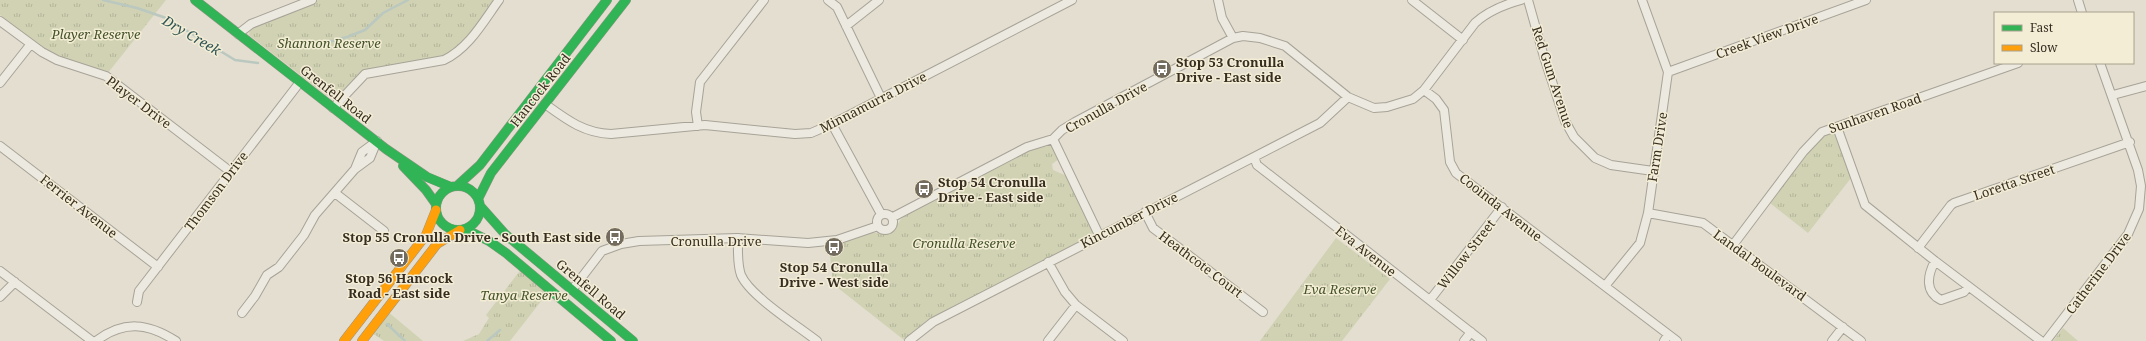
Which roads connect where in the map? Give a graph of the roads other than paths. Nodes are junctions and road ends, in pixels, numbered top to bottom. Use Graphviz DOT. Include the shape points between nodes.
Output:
graph roads {
  1 [pos="194,0"];
  2 [pos="312,0"];
  3 [pos="499,0"];
  4 [pos="607,0"];
  5 [pos="626,0"];
  6 [pos="764,0"];
  7 [pos="828,0"];
  8 [pos="879,0"];
  9 [pos="1072,0"];
  10 [pos="1218,0"];
  11 [pos="1412,0"];
  12 [pos="1521,0"];
  13 [pos="1528,0"];
  14 [pos="1642,0"];
  15 [pos="1866,0"];
  16 [pos="2078,0"];
  17 [pos="2082,12"];
  18 [pos="0,21"];
  19 [pos="846,26"];
  20 [pos="238,34"];
  21 [pos="1233,38"];
  22 [pos="1463,40"];
  23 [pos="30,45"];
  24 [pos="2015,64"];
  25 [pos="2100,64"];
  26 [pos="1668,72"];
  27 [pos="300,82"];
  28 [pos="0,83"];
  29 [pos="2146,86"];
  30 [pos="1424,90"];
  31 [pos="2113,95"];
  32 [pos="1348,97"];
  33 [pos="882,98"];
  34 [pos="545,104"];
  35 [pos="333,108"];
  36 [pos="832,124"];
  37 [pos="698,126"];
  38 [pos="1837,127"];
  39 [pos="1053,139"];
  40 [pos="377,142"];
  41 [pos="2130,142"];
  42 [pos="0,146"];
  43 [pos="386,149"];
  44 [pos="1254,157"];
  45 [pos="1653,171"];
  46 [pos="231,172"];
  47 [pos="454,186"];
  48 [pos="2144,186"];
  49 [pos="335,193"];
  50 [pos="480,203"];
  51 [pos="436,207"];
  52 [pos="1502,207"];
  53 [pos="1144,212"];
  54 [pos="1648,213"];
  55 [pos="881,214"];
  56 [pos="893,217"];
  57 [pos="878,226"];
  58 [pos="463,230"];
  59 [pos="384,231"];
  60 [pos="1099,235"];
  61 [pos="738,238"];
  62 [pos="1734,244"];
  63 [pos="1918,248"];
  64 [pos="1935,261"];
  65 [pos="1048,262"];
  66 [pos="158,267"];
  67 [pos="0,271"];
  68 [pos="15,282"];
  69 [pos="1605,286"];
  70 [pos="1968,287"];
  71 [pos="572,290"];
  72 [pos="0,297"];
  73 [pos="1430,300"];
  74 [pos="563,301"];
  75 [pos="137,302"];
  76 [pos="1076,305"];
  77 [pos="1263,312"];
  78 [pos="242,313"];
  79 [pos="1843,327"];
  80 [pos="1471,332"];
  81 [pos="1666,338"];
  82 [pos="92,341"];
  83 [pos="96,341"];
  84 [pos="176,341"];
  85 [pos="344,341"];
  86 [pos="362,341"];
  87 [pos="611,341"];
  88 [pos="633,341"];
  89 [pos="817,341"];
  90 [pos="909,341"];
  91 [pos="1048,341"];
  92 [pos="1123,341"];
  93 [pos="1464,341"];
  94 [pos="1482,341"];
  95 [pos="1677,341"];
  96 [pos="1832,341"];
  97 [pos="1861,341"];
  98 [pos="2041,341"];
  99 [pos="2046,341"];
  1 -- 20 [label="main road, Grenfell Road"];
  2 -- 20 [label="street" via="251,24"];
  3 -- 35 [label="street" via="464,47 454,55 444,60 365,74"];
  4 -- 47 [label="main road, Hancock Road" via="480,165"];
  5 -- 34 [label="main road, Hancock Road"];
  6 -- 37 [label="street" via="700,82 696,112"];
  7 -- 19 [label="street" via="837,7"];
  8 -- 19 [label="street"];
  9 -- 33 [label="street, Minnamurra Drive"];
  10 -- 21 [label="street" via="1222,18"];
  11 -- 22 [label="street"];
  12 -- 22 [label="street" via="1501,6 1483,16"];
  13 -- 45 [label="street, Red Gum Avenue" via="1546,64 1565,120 1574,137 1595,158 1611,165"];
  14 -- 26 [label="street, Farm Drive"];
  15 -- 26 [label="street, Creek View Drive"];
  16 -- 17 [label="street"];
  18 -- 23 [label="street, Player Drive"];
  19 -- 33 [label="street"];
  20 -- 27 [label="main road, Grenfell Road"];
  21 -- 32 [label="street, Cronulla Drive" via="1260,38 1285,46"];
  21 -- 39 [label="street, Cronulla Drive" via="1075,122"];
  22 -- 30 [label="street"];
  23 -- 28 [label="street"];
  23 -- 46 [label="street, Player Drive" via="57,60 106,76"];
  24 -- 38 [label="street, Sunhaven Road"];
  25 -- 31 [label="street, Catherine Drive"];
  26 -- 45 [label="street, Farm Drive"];
  27 -- 35 [label="main road, Grenfell Road"];
  27 -- 46 [label="street, Thomson Drive"];
  29 -- 31 [label="street"];
  30 -- 32 [label="street, Cronulla Drive" via="1413,99 1387,107 1374,108"];
  30 -- 52 [label="street, Cooinda Avenue" via="1436,99 1444,110 1450,162 1456,173"];
  31 -- 41 [label="street, Catherine Drive"];
  32 -- 44 [label="street, Kincumber Drive" via="1320,123"];
  33 -- 36 [label="street, Minnamurra Drive"];
  34 -- 37 [label="street, Minnamurra Drive" via="577,126 598,133"];
  34 -- 50 [label="main road, Hancock Road" via="491,173"];
  35 -- 40 [label="main road, Grenfell Road"];
  36 -- 37 [label="street, Minnamurra Drive" via="811,133 795,134"];
  36 -- 55 [label="street"];
  38 -- 62 [label="street, Sunhaven Road" via="1815,137"];
  38 -- 63 [label="street" via="1866,205"];
  39 -- 56 [label="street, Cronulla Drive" via="1027,147"];
  39 -- 60 [label="street"];
  40 -- 43 [label="main road, Grenfell Road"];
  40 -- 49 [label="street" via="370,158 355,169"];
  41 -- 48 [label="street, Catherine Drive"];
  41 -- 63 [label="street, Loretta Street" via="1954,203"];
  42 -- 66 [label="street, Ferrier Avenue"];
  43 -- 47 [label="main road, Grenfell Road" via="427,177"];
  43 -- 51 [label="main road, Grenfell Road" via="426,190"];
  44 -- 53 [label="street, Kincumber Drive"];
  44 -- 73 [label="street, Eva Avenue" via="1257,165"];
  45 -- 54 [label="street, Farm Drive"];
  46 -- 66 [label="street, Thomson Drive"];
  47 -- 50 [label="main road" via="470,189"];
  47 -- 51 [label="main road" via="442,193"];
  48 -- 99 [label="street, Catherine Drive" via="2139,209 2128,234"];
  49 -- 59 [label="street"];
  49 -- 78 [label="street" via="315,215 304,235 280,267 267,275"];
  50 -- 58 [label="main road" via="477,221"];
  50 -- 71 [label="main road, Grenfell Road" via="505,234"];
  51 -- 58 [label="main road" via="438,218 444,225 451,229"];
  51 -- 85 [label="main road" via="426,235"];
  52 -- 69 [label="street, Cooinda Avenue"];
  52 -- 73 [label="street, Willow Street"];
  53 -- 60 [label="street, Kincumber Drive"];
  53 -- 77 [label="street, Heathcote Court" via="1153,228"];
  54 -- 62 [label="street, Landal Boulevard" via="1703,223"];
  54 -- 69 [label="street, Farm Drive" via="1640,243"];
  55 -- 56 [label="street"];
  55 -- 57 [label="street" via="877,221"];
  56 -- 57 [label="street" via="893,226 890,229 881,229"];
  57 -- 61 [label="street, Cronulla Drive" via="849,237 822,242 789,243"];
  58 -- 74 [label="main road, Grenfell Road" via="489,241 506,253"];
  58 -- 86 [label="main road" via="449,235 437,244"];
  60 -- 65 [label="street, Kincumber Drive"];
  61 -- 71 [label="street, Cronulla Drive" via="639,241 611,246 595,258"];
  61 -- 89 [label="street" via="739,267 745,283"];
  62 -- 79 [label="street, Landal Boulevard"];
  63 -- 64 [label="street"];
  64 -- 70 [label="street"];
  64 -- 70 [label="street" via="1931,268 1929,288 1933,296 1941,300 1964,292"];
  65 -- 76 [label="street" via="1064,292"];
  65 -- 90 [label="street, Kincumber Drive" via="933,322"];
  66 -- 75 [label="street, Thomson Drive" via="139,291"];
  67 -- 68 [label="street"];
  68 -- 72 [label="street"];
  68 -- 82 [label="street"];
  69 -- 81 [label="street, Cooinda Avenue"];
  70 -- 98 [label="street"];
  71 -- 74 [label="main road"];
  71 -- 88 [label="main road, Grenfell Road"];
  73 -- 80 [label="street, Eva Avenue"];
  74 -- 87 [label="main road, Grenfell Road"];
  76 -- 91 [label="street"];
  76 -- 92 [label="street"];
  79 -- 96 [label="street"];
  79 -- 97 [label="street, Landal Boulevard"];
  80 -- 93 [label="street"];
  80 -- 94 [label="street, Eva Avenue"];
  81 -- 95 [label="street, Cooinda Avenue"];
  83 -- 84 [label="street" via="119,328 132,326 148,327"];
}
